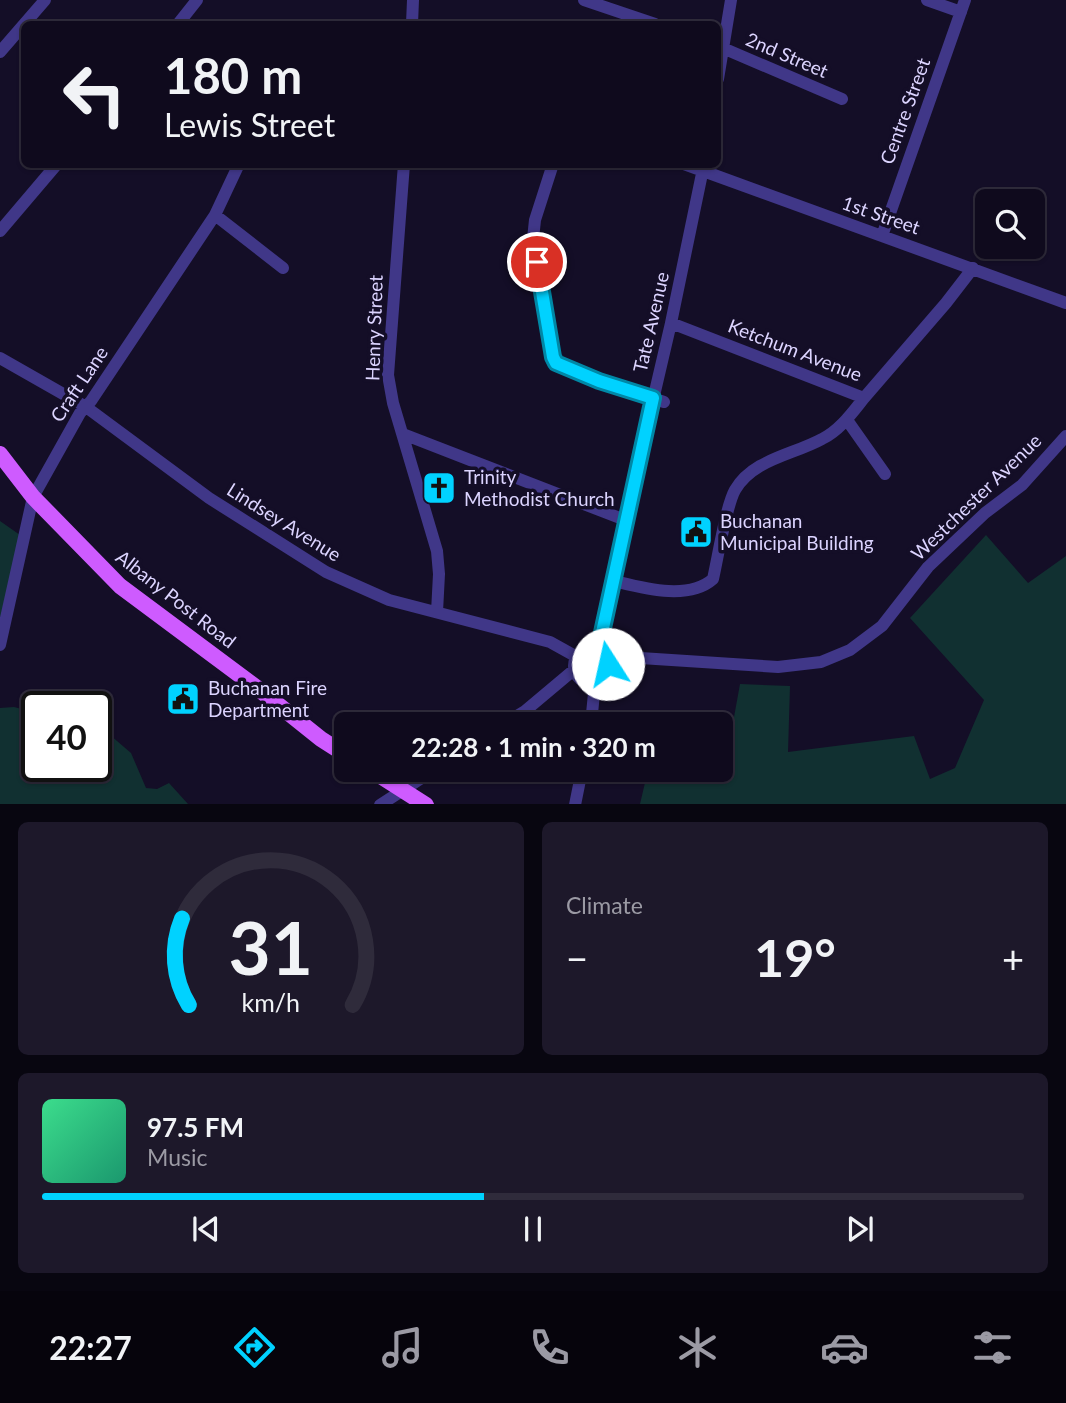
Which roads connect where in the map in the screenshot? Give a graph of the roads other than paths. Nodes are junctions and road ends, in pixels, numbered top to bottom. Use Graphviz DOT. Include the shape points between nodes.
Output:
graph roads {
  1 [pos="46,0"];
  2 [pos="197,0"];
  3 [pos="413,0"];
  4 [pos="584,0"];
  5 [pos="731,0"];
  6 [pos="927,0"];
  7 [pos="963,6"];
  8 [pos="27,21"];
  9 [pos="180,21"];
  10 [pos="412,21"];
  11 [pos="646,21"];
  12 [pos="21,28"];
  13 [pos="721,43"];
  14 [pos="721,47"];
  15 [pos="0,52"];
  16 [pos="842,99"];
  17 [pos="54,168"];
  18 [pos="237,168"];
  19 [pos="404,168"];
  20 [pos="551,168"];
  21 [pos="703,168"];
  22 [pos="215,215"];
  23 [pos="0,231"];
  24 [pos="882,236"];
  25 [pos="283,268"];
  26 [pos="973,268"];
  27 [pos="1066,303"];
  28 [pos="671,323"];
  29 [pos="0,358"];
  30 [pos="864,398"];
  31 [pos="659,400"];
  32 [pos="86,407"];
  33 [pos="847,419"];
  34 [pos="404,434"];
  35 [pos="1066,436"];
  36 [pos="0,454"];
  37 [pos="885,474"];
  38 [pos="33,497"];
  39 [pos="625,520"];
  40 [pos="614,582"];
  41 [pos="437,612"];
  42 [pos="0,645"];
  43 [pos="602,655"];
  44 [pos="576,663"];
  45 [pos="595,682"];
  46 [pos="523,712"];
  47 [pos="592,712"];
  48 [pos="334,747"];
  49 [pos="390,782"];
  50 [pos="415,782"];
  51 [pos="580,782"];
  52 [pos="403,790"];
  53 [pos="380,804"];
  54 [pos="426,804"];
  55 [pos="575,804"];
  1 -- 8 [label="street"];
  2 -- 9 [label="street"];
  3 -- 10 [label="street"];
  4 -- 11 [label="street"];
  5 -- 13 [label="street"];
  6 -- 7 [label="street"];
  7 -- 24 [label="street, Centre Street"];
  12 -- 15 [label="street"];
  14 -- 16 [label="street, 2nd Street"];
  17 -- 23 [label="street"];
  18 -- 22 [label="street, Craft Lane"];
  19 -- 34 [label="street, Henry Street" via="388,374"];
  20 -- 31 [label="street" via="533,239 553,357 556,363 599,381"];
  21 -- 24 [label="street, 1st Street"];
  21 -- 28 [label="street, Tate Avenue"];
  22 -- 25 [label="street"];
  22 -- 32 [label="street, Craft Lane"];
  24 -- 26 [label="street, 1st Street"];
  26 -- 27 [label="street, 1st Street"];
  26 -- 30 [label="street, Ketchum Avenue"];
  28 -- 30 [label="street, Ketchum Avenue"];
  28 -- 31 [label="street, Tate Avenue"];
  29 -- 32 [label="street, Lindsey Avenue"];
  30 -- 33 [label="street"];
  31 -- 39 [label="street, Tate Avenue"];
  32 -- 38 [label="street, Craft Lane"];
  32 -- 41 [label="street, Lindsey Avenue" via="209,498 326,572 389,600"];
  33 -- 37 [label="street"];
  33 -- 40 [label="street" via="822,440 752,470 742,480 733,493 713,579 705,585 673,590"];
  34 -- 39 [label="street"];
  34 -- 41 [label="street, Henry Street" via="437,551"];
  35 -- 43 [label="street, Westchester Avenue" via="1022,485 928,566 882,626 850,650 821,662 778,667"];
  36 -- 38 [label="main road, Albany Post Road"];
  38 -- 42 [label="street, Craft Lane"];
  38 -- 48 [label="main road, Albany Post Road" via="120,586"];
  39 -- 40 [label="street, Tate Avenue"];
  40 -- 43 [label="street, Tate Avenue"];
  41 -- 44 [label="street, Lindsey Avenue" via="550,642"];
  43 -- 44 [label="street" via="584,651"];
  43 -- 45 [label="street" via="606,674"];
  44 -- 45 [label="street" via="582,680"];
  44 -- 46 [label="street"];
  45 -- 47 [label="street"];
  49 -- 52 [label="main road"];
  50 -- 52 [label="street"];
  51 -- 55 [label="street"];
  52 -- 53 [label="street"];
  52 -- 54 [label="main road"];
}
